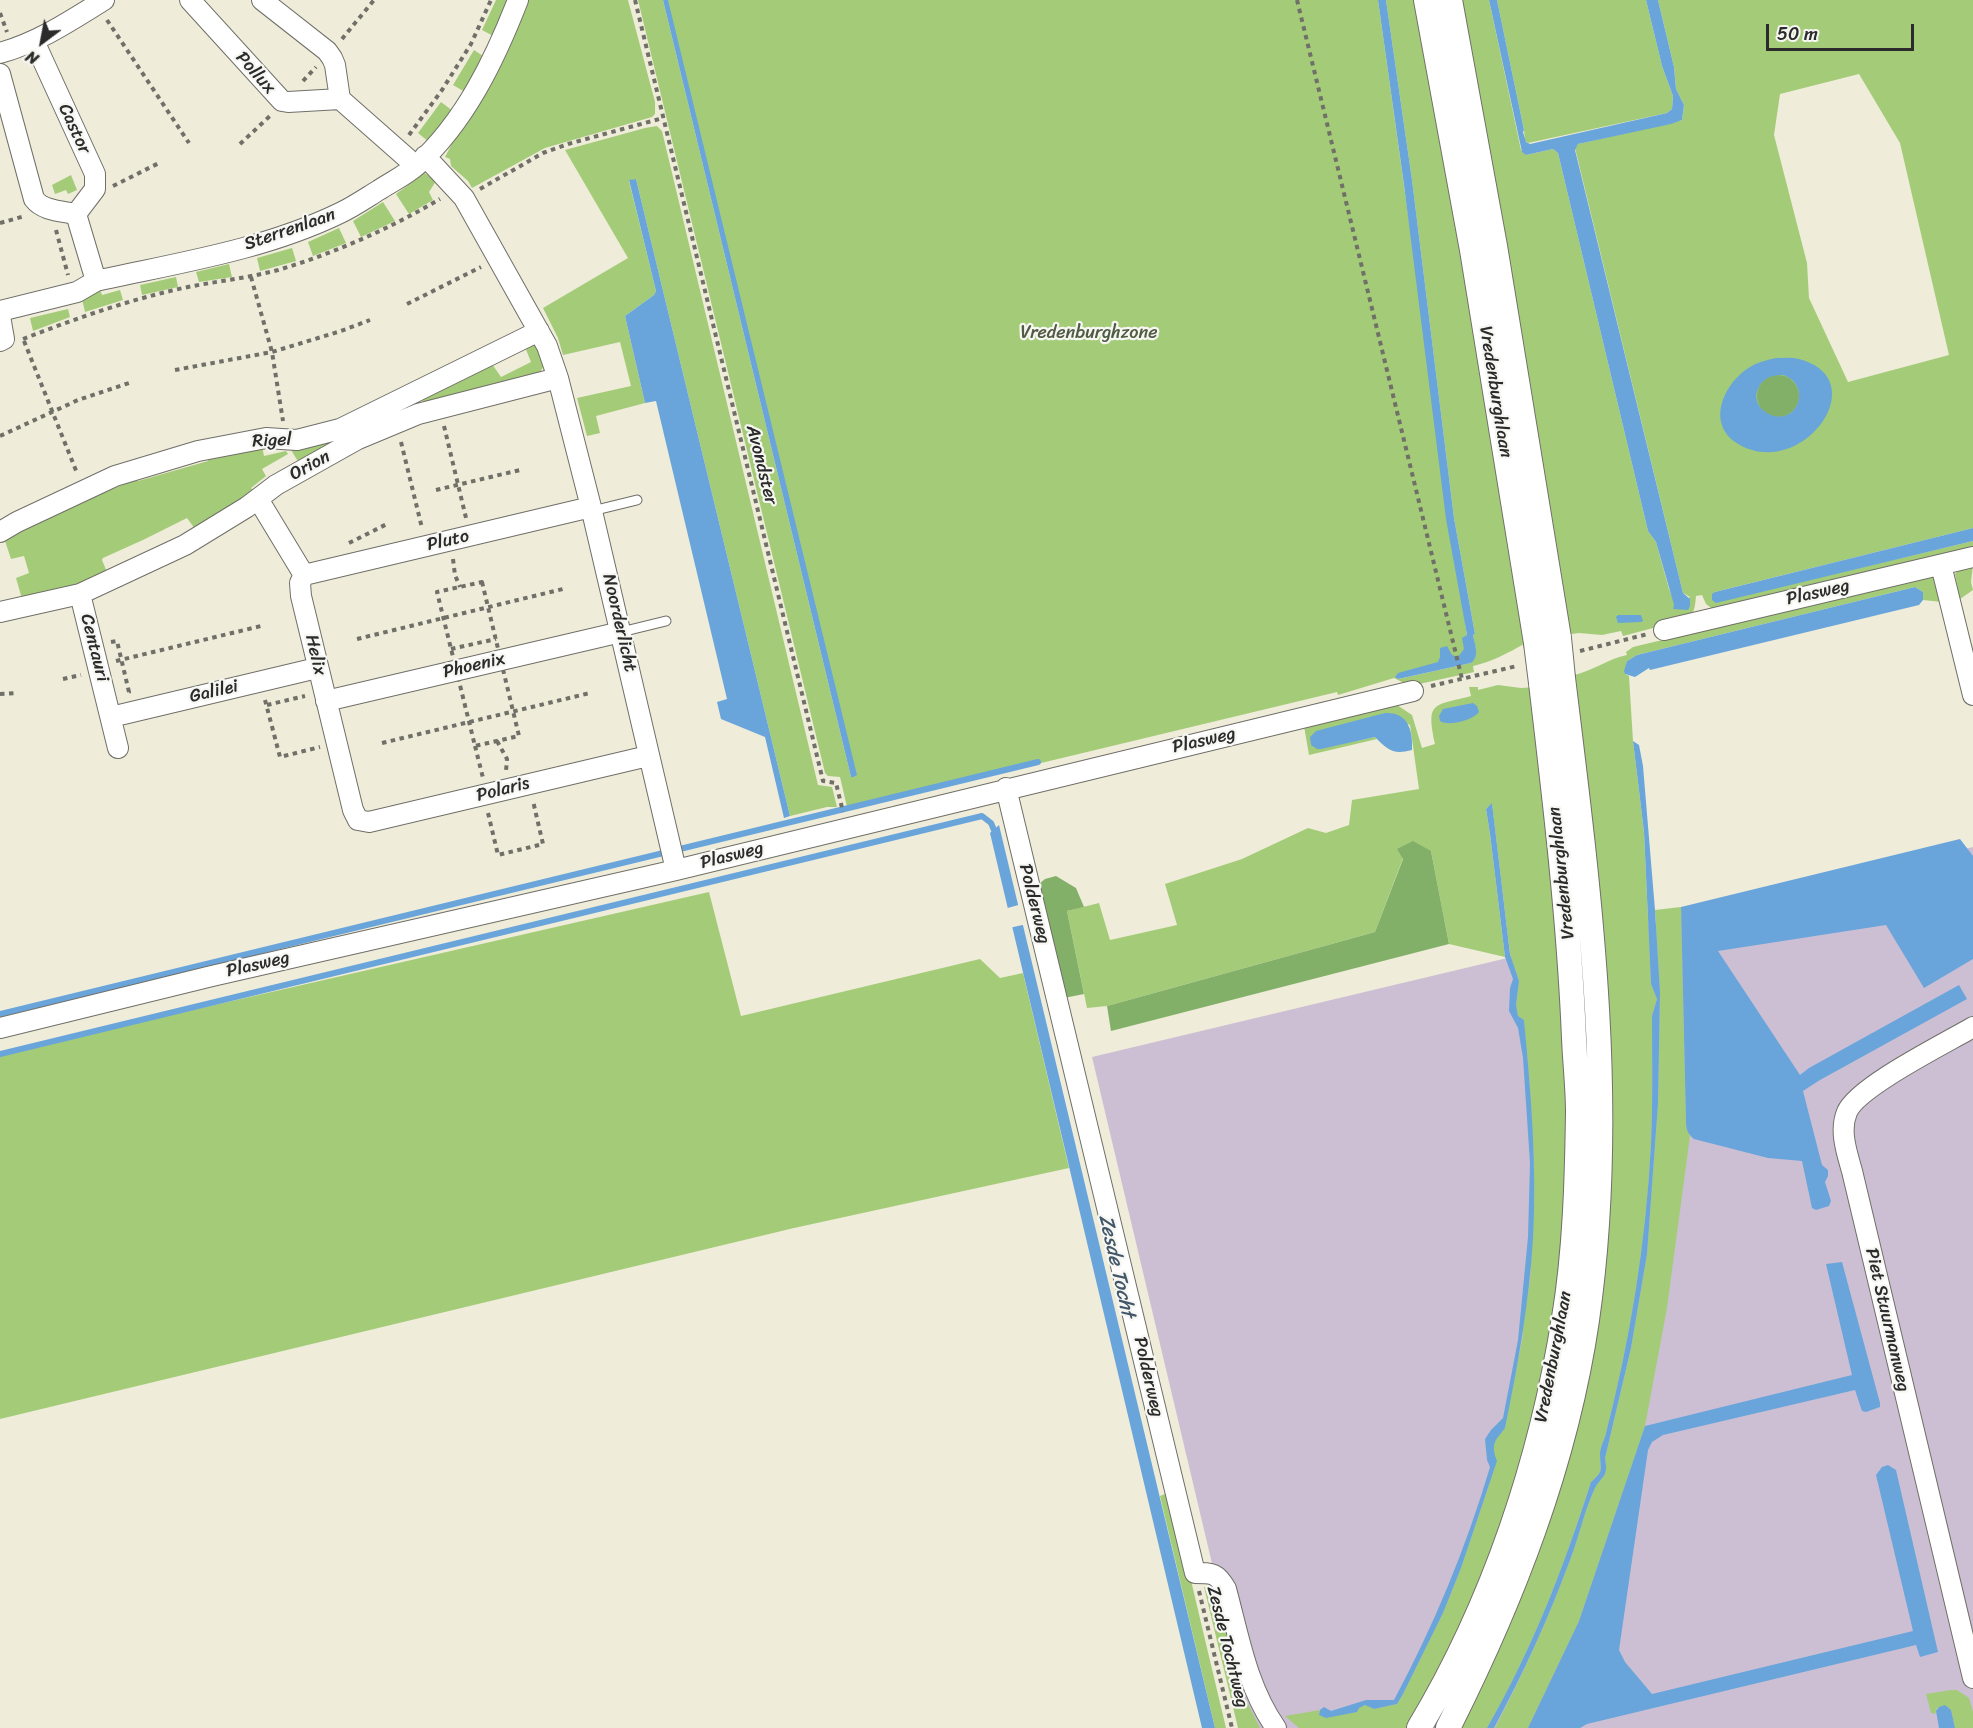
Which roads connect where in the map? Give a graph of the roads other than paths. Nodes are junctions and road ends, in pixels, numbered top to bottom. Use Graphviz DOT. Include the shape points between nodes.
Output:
graph roads {
  1 [pos="190,0"];
  2 [pos="262,0"];
  3 [pos="518,0"];
  4 [pos="1426,0"];
  5 [pos="1450,0"];
  6 [pos="100,2"];
  7 [pos="34,41"];
  8 [pos="0,53"];
  9 [pos="0,74"];
  10 [pos="340,99"];
  11 [pos="421,161"];
  12 [pos="76,214"];
  13 [pos="96,281"];
  14 [pos="0,311"];
  15 [pos="0,316"];
  16 [pos="538,331"];
  17 [pos="9,339"];
  18 [pos="558,378"];
  19 [pos="258,499"];
  20 [pos="637,500"];
  21 [pos="592,509"];
  22 [pos="0,532"];
  23 [pos="1973,557"];
  24 [pos="1941,565"];
  25 [pos="304,575"];
  26 [pos="80,594"];
  27 [pos="0,612"];
  28 [pos="666,621"];
  29 [pos="1664,630"];
  30 [pos="621,632"];
  31 [pos="1548,640"];
  32 [pos="317,668"];
  33 [pos="1552,680"];
  34 [pos="1413,691"];
  35 [pos="1973,695"];
  36 [pos="325,696"];
  37 [pos="111,717"];
  38 [pos="118,748"];
  39 [pos="648,756"];
  40 [pos="1006,788"];
  41 [pos="358,820"];
  42 [pos="676,870"];
  43 [pos="1973,1027"];
  44 [pos="0,1028"];
  45 [pos="1973,1678"];
  46 [pos="1276,1728"];
  47 [pos="1419,1728"];
  48 [pos="1448,1728"];
  1 -- 10 [label="street, Pollux" via="282,101"];
  2 -- 10 [label="street" via="330,54"];
  3 -- 11 [label="street, Sterrenlaan" via="503,39 473,94"];
  4 -- 31 [label="street, Vredenburghlaan"];
  5 -- 31 [label="street, Vredenburghlaan" via="1495,246"];
  6 -- 7 [label="street"];
  7 -- 8 [label="street"];
  7 -- 12 [label="street, Castor" via="97,182"];
  9 -- 12 [label="street" via="34,199 51,209"];
  10 -- 11 [label="street" via="397,150"];
  11 -- 13 [label="street, Sterrenlaan" via="341,213 289,234"];
  11 -- 16 [label="street" via="460,192"];
  12 -- 13 [label="street"];
  13 -- 14 [label="street, Sterrenlaan" via="73,293"];
  15 -- 17 [label="street"];
  16 -- 18 [label="street" via="548,346"];
  16 -- 22 [label="street, Rigel" via="340,429 297,440 266,438 198,451 115,476"];
  18 -- 19 [label="street, Orion" via="396,423 358,439"];
  18 -- 21 [label="street, Noorderlicht"];
  19 -- 25 [label="street"];
  19 -- 26 [label="street, Orion" via="185,545"];
  20 -- 21 [label="lane"];
  21 -- 25 [label="street, Pluto"];
  21 -- 30 [label="street, Noorderlicht"];
  23 -- 24 [label="street, Plasweg"];
  24 -- 29 [label="street, Plasweg"];
  24 -- 35 [label="street"];
  25 -- 32 [label="street, Helix" via="301,596"];
  26 -- 27 [label="street, Centauri"];
  26 -- 37 [label="street, Centauri"];
  28 -- 30 [label="lane"];
  30 -- 36 [label="street, Phoenix"];
  30 -- 39 [label="street, Noorderlicht"];
  31 -- 33 [label="street, Vredenburghlaan, bridge"];
  32 -- 36 [label="street, Helix"];
  32 -- 37 [label="street, Galilei"];
  33 -- 47 [label="street, Vredenburghlaan" via="1578,1110 1570,1272 1556,1365 1524,1492 1482,1606 1442,1691"];
  33 -- 48 [label="street, Vredenburghlaan" via="1583,845 1594,961 1601,1111 1594,1266 1577,1371 1544,1500 1502,1617"];
  34 -- 40 [label="street, Plasweg"];
  36 -- 41 [label="street, Helix"];
  37 -- 38 [label="street, Centauri"];
  39 -- 41 [label="street, Polaris" via="369,822"];
  39 -- 42 [label="street, Noorderlicht"];
  40 -- 42 [label="street, Plasweg"];
  40 -- 46 [label="street, Polderweg" via="1195,1573 1217,1576 1226,1589 1253,1687"];
  42 -- 44 [label="street, Plasweg"];
  43 -- 45 [label="street, Piet Stuurmanweg" via="1871,1086 1855,1099 1843,1126"];
}
